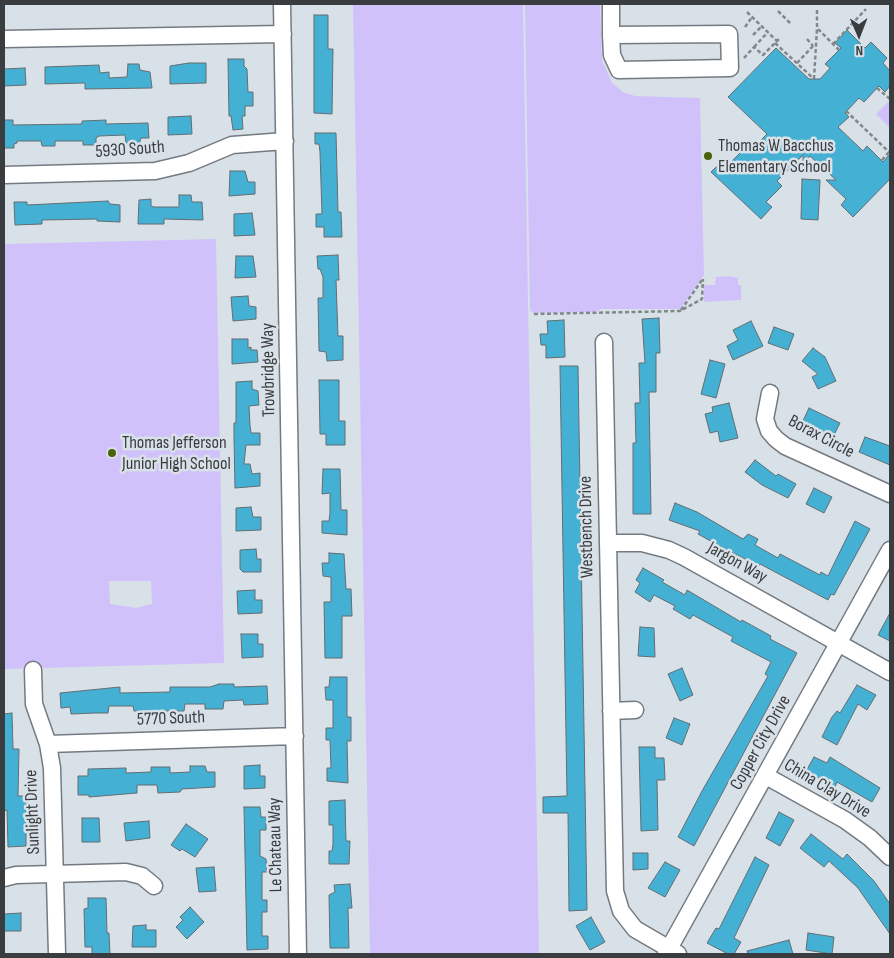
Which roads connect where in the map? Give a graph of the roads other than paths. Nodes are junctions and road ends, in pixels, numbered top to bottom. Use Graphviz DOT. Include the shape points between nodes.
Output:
graph roads {
  1 [pos="282,4"];
  2 [pos="611,4"];
  3 [pos="283,34"];
  4 [pos="611,35"];
  5 [pos="4,39"];
  6 [pos="285,141"];
  7 [pos="4,175"];
  8 [pos="604,342"];
  9 [pos="770,393"];
  10 [pos="890,494"];
  11 [pos="608,543"];
  12 [pos="890,550"];
  13 [pos="839,642"];
  14 [pos="33,670"];
  15 [pos="890,672"];
  16 [pos="635,710"];
  17 [pos="611,711"];
  18 [pos="295,736"];
  19 [pos="48,744"];
  20 [pos="766,776"];
  21 [pos="890,857"];
  22 [pos="55,874"];
  23 [pos="4,878"];
  24 [pos="154,886"];
  25 [pos="671,953"];
  26 [pos="57,954"];
  27 [pos="298,954"];
  1 -- 3 [label="street, Trowbridge Way"];
  2 -- 4 [label="street"];
  3 -- 5 [label="street"];
  3 -- 6 [label="street, Trowbridge Way"];
  4 -- 4 [label="street" via="612,55 619,70 730,68 729,34"];
  6 -- 7 [label="street, 5930 South" via="232,145 189,163 155,171"];
  6 -- 18 [label="street, Trowbridge Way"];
  8 -- 11 [label="street, Westbench Drive"];
  9 -- 10 [label="street, Borax Circle" via="765,419 776,439"];
  11 -- 13 [label="street, Jargon Way" via="642,543 669,550"];
  11 -- 17 [label="street, Westbench Drive"];
  12 -- 13 [label="street, Copper City Drive"];
  13 -- 15 [label="street, Jargon Way"];
  13 -- 20 [label="street, Copper City Drive"];
  14 -- 19 [label="street, Sunlight Drive" via="34,704"];
  16 -- 17 [label="street"];
  17 -- 25 [label="street, Westbench Drive" via="616,897 635,929"];
  18 -- 19 [label="street, 5770 South"];
  18 -- 27 [label="street, Le Chateau Way"];
  19 -- 22 [label="street, Sunlight Drive" via="52,768"];
  20 -- 21 [label="street, China Clay Drive" via="845,820"];
  20 -- 25 [label="street, Copper City Drive"];
  22 -- 23 [label="street"];
  22 -- 24 [label="street" via="126,872 142,876"];
  22 -- 26 [label="street, Sunlight Drive"];
}
